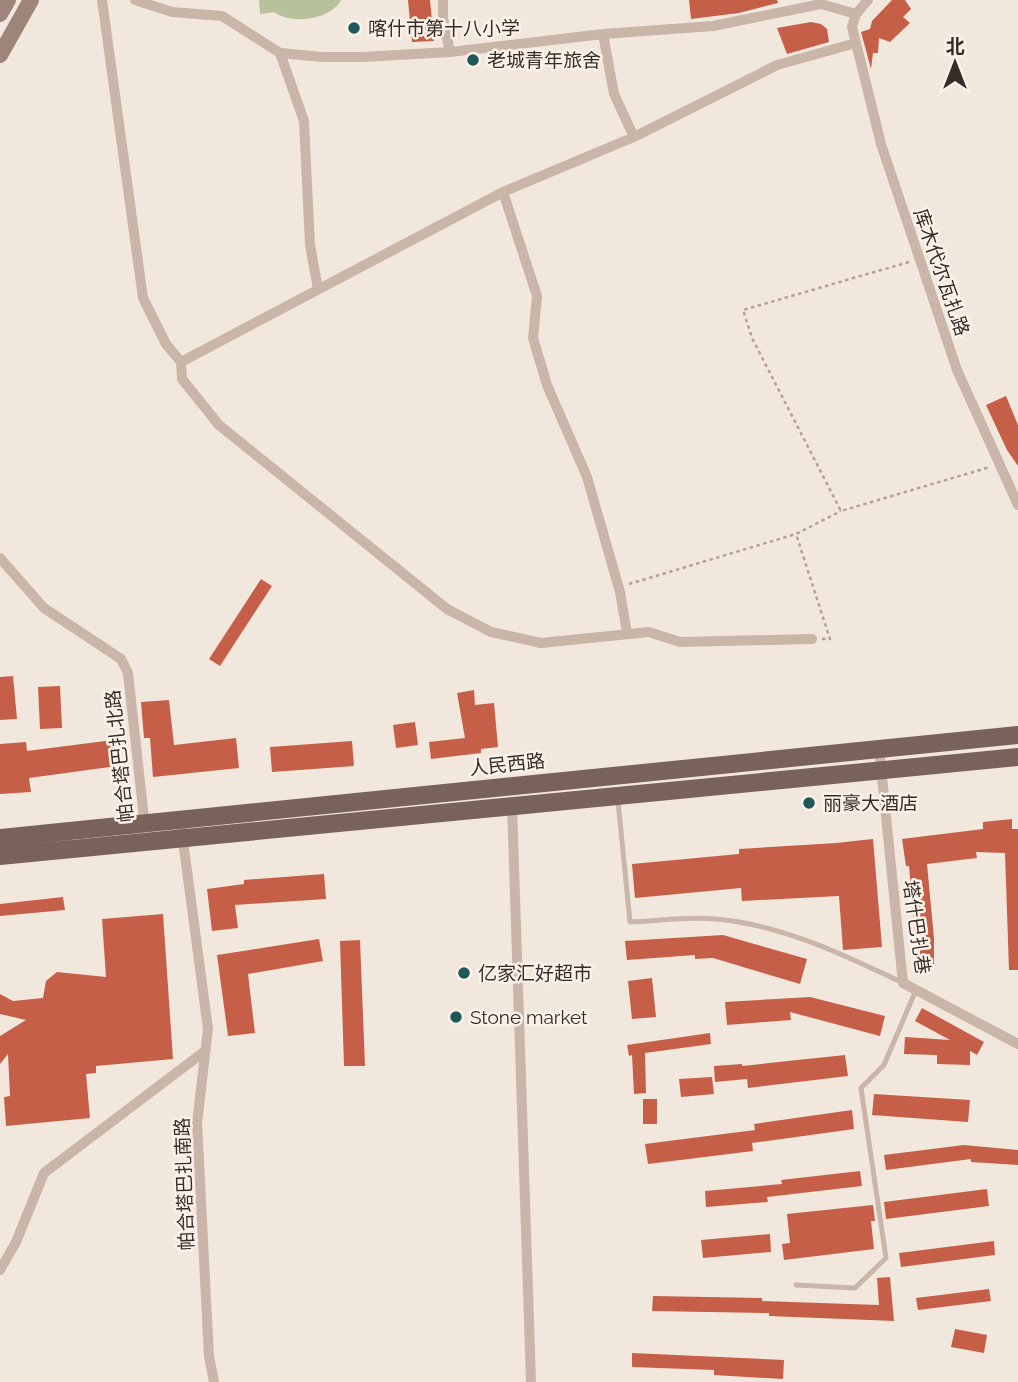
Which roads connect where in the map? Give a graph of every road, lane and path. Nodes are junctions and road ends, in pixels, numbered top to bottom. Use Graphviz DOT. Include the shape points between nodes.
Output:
graph roads {
  1 [pos="8,0"];
  2 [pos="31,0"];
  3 [pos="102,0"];
  4 [pos="135,0"];
  5 [pos="443,0"];
  6 [pos="868,0"];
  7 [pos="0,14"];
  8 [pos="856,14"];
  9 [pos="603,34"];
  10 [pos="856,43"];
  11 [pos="450,52"];
  12 [pos="280,54"];
  13 [pos="0,55"];
  14 [pos="634,137"];
  15 [pos="503,192"];
  16 [pos="919,259"];
  17 [pos="318,289"];
  18 [pos="181,362"];
  19 [pos="1000,464"];
  20 [pos="1014,484"];
  21 [pos="1018,505"];
  22 [pos="841,511"];
  23 [pos="796,534"];
  24 [pos="0,558"];
  25 [pos="619,587"];
  26 [pos="627,633"];
  27 [pos="812,639"];
  28 [pos="1018,734"];
  29 [pos="879,748"];
  30 [pos="1018,757"];
  31 [pos="881,770"];
  32 [pos="617,795"];
  33 [pos="512,805"];
  34 [pos="180,818"];
  35 [pos="144,822"];
  36 [pos="0,838"];
  37 [pos="183,838"];
  38 [pos="146,841"];
  39 [pos="0,856"];
  40 [pos="903,983"];
  41 [pos="916,990"];
  42 [pos="1018,1044"];
  43 [pos="205,1051"];
  44 [pos="0,1270"];
  45 [pos="796,1284"];
  46 [pos="214,1382"];
  47 [pos="531,1382"];
  1 -- 7 [label="main road"];
  2 -- 13 [label="main road"];
  3 -- 18 [label="street" via="143,298 166,344"];
  4 -- 12 [label="street" via="172,12 222,16"];
  5 -- 11 [label="street"];
  6 -- 8 [label="street"];
  8 -- 9 [label="street" via="821,4 713,26"];
  8 -- 10 [label="street, 库木代尔瓦扎路" via="852,27"];
  9 -- 11 [label="street"];
  9 -- 14 [label="street" via="614,94"];
  10 -- 14 [label="street" via="777,65"];
  10 -- 16 [label="street, 库木代尔瓦扎路" via="881,144"];
  11 -- 12 [label="street" via="363,57"];
  12 -- 17 [label="street" via="304,121 310,245"];
  14 -- 15 [label="street"];
  15 -- 17 [label="street"];
  15 -- 25 [label="street" via="537,296 533,338 547,385 587,477"];
  16 -- 19 [label="street, 库木代尔瓦扎路" via="957,370"];
  16 -- 22 [label="path" via="743,310 752,338"];
  17 -- 18 [label="street"];
  18 -- 26 [label="street" via="181,379 219,425 447,609 491,632 541,643"];
  19 -- 20 [label="street, 库木代尔瓦扎路"];
  19 -- 22 [label="path"];
  20 -- 21 [label="street, 库木代尔瓦扎路"];
  22 -- 23 [label="path"];
  23 -- 25 [label="path"];
  23 -- 27 [label="path" via="830,639"];
  24 -- 35 [label="street, 帕合塔巴扎北路" via="44,608 121,659 128,673"];
  25 -- 26 [label="street"];
  26 -- 27 [label="street" via="649,632 680,642"];
  28 -- 29 [label="main road, 人民西路"];
  29 -- 31 [label="street, 塔什巴扎巷"];
  29 -- 34 [label="main road, 人民西路"];
  30 -- 31 [label="main road"];
  31 -- 32 [label="main road"];
  31 -- 40 [label="street, 塔什巴扎巷"];
  32 -- 33 [label="main road"];
  32 -- 40 [label="lane" via="631,922 716,919 782,932"];
  33 -- 37 [label="main road"];
  33 -- 47 [label="street"];
  34 -- 35 [label="main road, 人民西路"];
  34 -- 37 [label="street, 帕合塔巴扎南路"];
  35 -- 36 [label="main road, 人民西路"];
  35 -- 38 [label="street, 帕合塔巴扎北路"];
  37 -- 38 [label="main road"];
  37 -- 43 [label="street, 帕合塔巴扎南路" via="208,1029"];
  38 -- 39 [label="main road"];
  40 -- 41 [label="street, 塔什巴扎巷"];
  41 -- 42 [label="street, 塔什巴扎巷"];
  41 -- 45 [label="lane" via="884,1065 861,1088 886,1258 855,1288"];
  43 -- 44 [label="street" via="44,1172"];
  43 -- 46 [label="street, 帕合塔巴扎南路" via="197,1123"];
}
